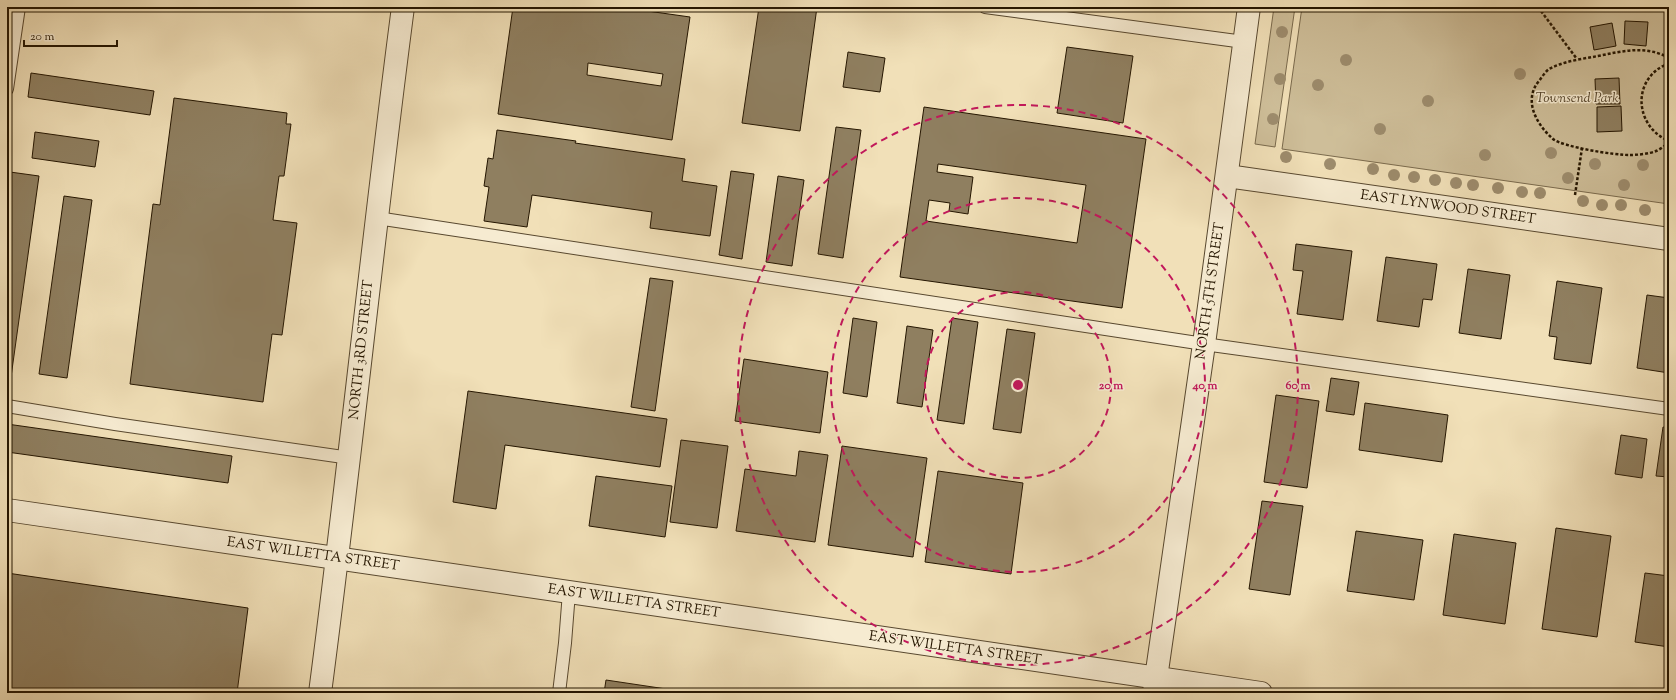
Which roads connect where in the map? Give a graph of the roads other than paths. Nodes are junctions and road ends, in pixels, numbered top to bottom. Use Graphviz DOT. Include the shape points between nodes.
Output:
graph roads {
  1 [pos="19,7"];
  2 [pos="403,7"];
  3 [pos="985,7"];
  4 [pos="1249,7"];
  5 [pos="1244,42"];
  6 [pos="7,89"];
  7 [pos="1227,176"];
  8 [pos="377,218"];
  9 [pos="1669,239"];
  10 [pos="1204,344"];
  11 [pos="7,406"];
  12 [pos="1669,410"];
  13 [pos="350,458"];
  14 [pos="7,510"];
  15 [pos="338,558"];
  16 [pos="569,592"];
  17 [pos="1155,686"];
  18 [pos="320,693"];
  19 [pos="559,693"];
  20 [pos="1261,693"];
  1 -- 6 [label="lane"];
  2 -- 8 [label="street, NORTH 3RD STREET"];
  3 -- 5 [label="lane"];
  4 -- 5 [label="street, NORTH 5TH STREET"];
  5 -- 7 [label="street, NORTH 5TH STREET"];
  7 -- 9 [label="street, EAST LYNWOOD STREET"];
  7 -- 10 [label="street, NORTH 5TH STREET"];
  8 -- 10 [label="lane"];
  8 -- 13 [label="street, NORTH 3RD STREET"];
  10 -- 12 [label="lane"];
  10 -- 17 [label="street, NORTH 5TH STREET"];
  11 -- 13 [label="lane"];
  13 -- 15 [label="street, NORTH 3RD STREET"];
  14 -- 15 [label="street, EAST WILLETTA STREET"];
  15 -- 16 [label="street, EAST WILLETTA STREET"];
  15 -- 18 [label="street, NORTH 3RD STREET"];
  16 -- 17 [label="street, EAST WILLETTA STREET"];
  16 -- 19 [label="lane" via="566,643"];
  17 -- 20 [label="street, EAST WILLETTA STREET"];
}
